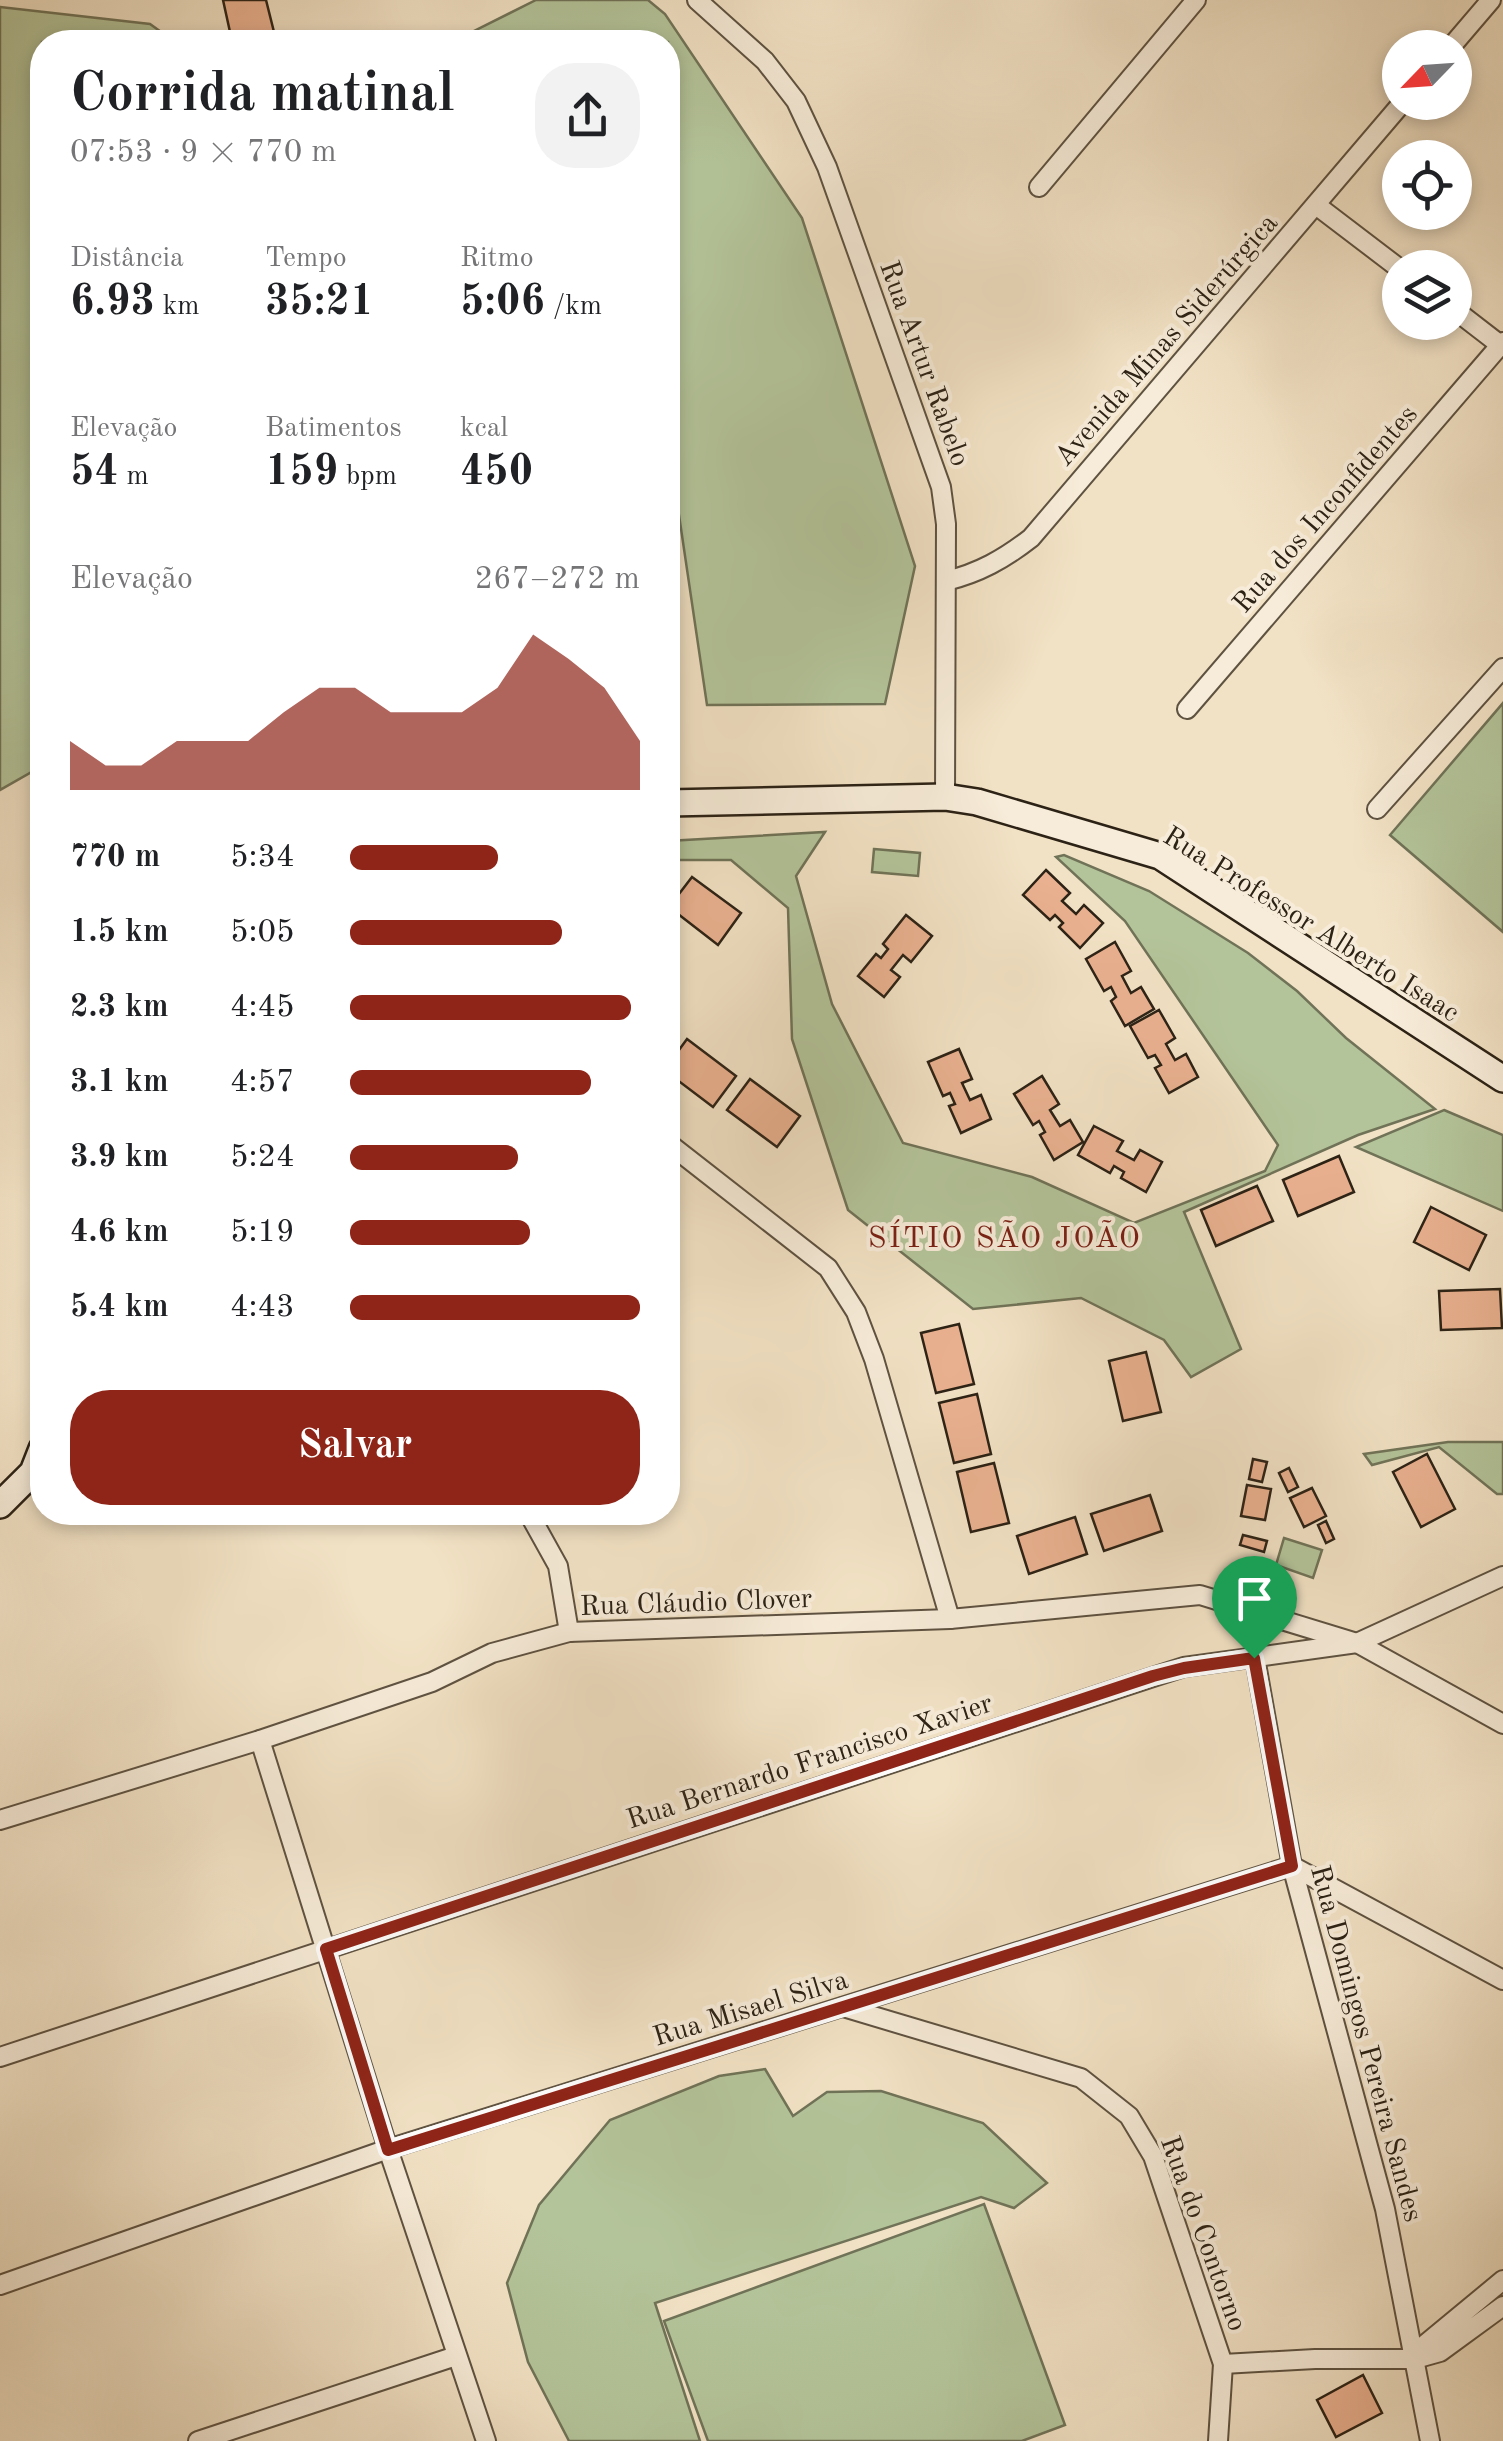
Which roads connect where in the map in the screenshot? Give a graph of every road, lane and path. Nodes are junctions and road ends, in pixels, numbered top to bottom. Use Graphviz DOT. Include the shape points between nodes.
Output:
graph roads {
  1 [pos="697,0"];
  2 [pos="1196,0"];
  3 [pos="1491,0"];
  4 [pos="1465,30"];
  5 [pos="1388,120"];
  6 [pos="1038,187"];
  7 [pos="1316,205"];
  8 [pos="1382,254"];
  9 [pos="1472,323"];
  10 [pos="1502,345"];
  11 [pos="946,581"];
  12 [pos="1503,668"];
  13 [pos="1187,709"];
  14 [pos="946,797"];
  15 [pos="680,803"];
  16 [pos="1377,808"];
  17 [pos="1503,1079"];
  18 [pos="680,1151"];
  19 [pos="30,1474"];
  20 [pos="0,1505"];
  21 [pos="535,1525"];
  22 [pos="1503,1576"];
  23 [pos="950,1619"];
  24 [pos="569,1632"];
  25 [pos="1358,1642"];
  26 [pos="1254,1658"];
  27 [pos="1503,1724"];
  28 [pos="260,1740"];
  29 [pos="0,1820"];
  30 [pos="1292,1866"];
  31 [pos="326,1949"];
  32 [pos="1503,1980"];
  33 [pos="842,2007"];
  34 [pos="0,2058"];
  35 [pos="388,2150"];
  36 [pos="1503,2280"];
  37 [pos="0,2284"];
  38 [pos="1503,2306"];
  39 [pos="456,2356"];
  40 [pos="1415,2359"];
  41 [pos="1224,2364"];
  42 [pos="198,2441"];
  43 [pos="486,2441"];
  44 [pos="1218,2441"];
  45 [pos="1430,2441"];
  1 -- 11 [label="street, Rua Artur Rabelo" via="765,61 796,101 828,167 941,487"];
  2 -- 6 [label="street"];
  3 -- 4 [label="street"];
  5 -- 7 [label="street, Avenida Minas Siderúrgica"];
  7 -- 8 [label="street"];
  7 -- 11 [label="street, Avenida Minas Siderúrgica" via="1031,538 975,574"];
  9 -- 10 [label="street"];
  10 -- 13 [label="street, Rua dos Inconfidentes"];
  11 -- 14 [label="street, Rua Artur Rabelo"];
  12 -- 16 [label="street"];
  14 -- 15 [label="main road, Rua Professor Alberto Isaac"];
  14 -- 17 [label="main road, Rua Professor Alberto Isaac" via="1160,856"];
  18 -- 23 [label="street" via="828,1268 856,1312"];
  19 -- 20 [label="main road"];
  21 -- 24 [label="street" via="558,1566"];
  22 -- 25 [label="street, Rua Bernardo Francisco Xavier"];
  23 -- 24 [label="street, Rua Cláudio Clover"];
  23 -- 25 [label="street, Rua Cláudio Clover" via="1200,1595"];
  24 -- 28 [label="street, Rua Cláudio Clover" via="492,1652 432,1682"];
  25 -- 26 [label="street, Rua Bernardo Francisco Xavier"];
  25 -- 27 [label="street, Rua Cláudio Clover"];
  26 -- 30 [label="street, Rua Domingos Pereira Sandes"];
  26 -- 31 [label="street, Rua Bernardo Francisco Xavier" via="1153,1676"];
  28 -- 29 [label="street, Rua Cláudio Clover"];
  28 -- 31 [label="street"];
  30 -- 32 [label="street"];
  30 -- 33 [label="street, Rua Misael Silva"];
  30 -- 40 [label="street, Rua Domingos Pereira Sandes" via="1385,2209"];
  31 -- 34 [label="street, Rua Bernardo Francisco Xavier"];
  31 -- 35 [label="street"];
  33 -- 35 [label="street, Rua Misael Silva"];
  33 -- 41 [label="street, Rua do Contorno" via="1081,2078 1130,2116 1153,2156"];
  35 -- 37 [label="street, Rua Misael Silva"];
  35 -- 39 [label="street"];
  36 -- 40 [label="street"];
  38 -- 40 [label="street" via="1440,2352"];
  39 -- 42 [label="street"];
  39 -- 43 [label="street"];
  40 -- 41 [label="street"];
  40 -- 45 [label="street, Rua Domingos Pereira Sandes"];
  41 -- 44 [label="street, Rua do Contorno"];
}
